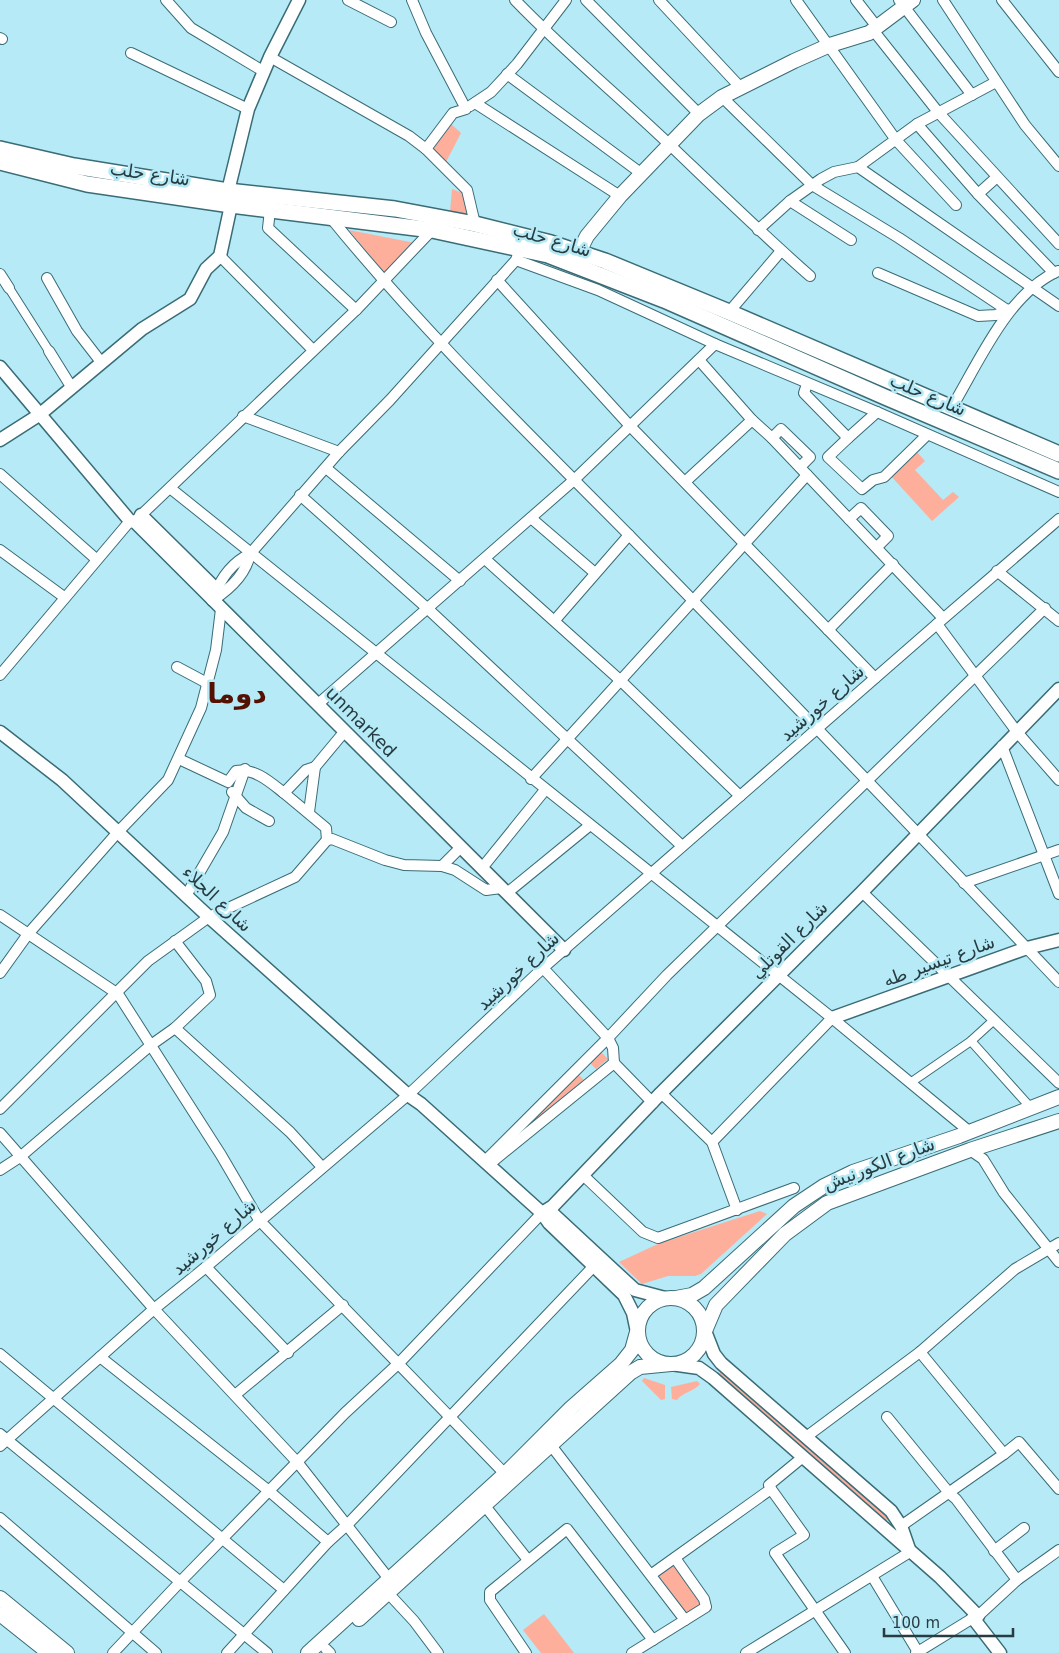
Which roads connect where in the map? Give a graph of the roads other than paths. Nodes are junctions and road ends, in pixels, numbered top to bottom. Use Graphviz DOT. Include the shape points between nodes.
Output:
graph roads {
  1 [pos="166,0"];
  2 [pos="299,0"];
  3 [pos="348,0"];
  4 [pos="412,0"];
  5 [pos="515,0"];
  6 [pos="586,0"];
  7 [pos="659,0"];
  8 [pos="796,0"];
  9 [pos="856,0"];
  10 [pos="943,0"];
  11 [pos="1002,0"];
  12 [pos="559,2"];
  13 [pos="905,2"];
  14 [pos="391,22"];
  15 [pos="875,28"];
  16 [pos="543,30"];
  17 [pos="830,45"];
  18 [pos="131,52"];
  19 [pos="270,56"];
  20 [pos="264,72"];
  21 [pos="1059,72"];
  22 [pos="507,74"];
  23 [pos="996,82"];
  24 [pos="741,88"];
  25 [pos="972,95"];
  26 [pos="722,97"];
  27 [pos="470,106"];
  28 [pos="248,109"];
  29 [pos="938,112"];
  30 [pos="699,114"];
  31 [pos="918,124"];
  32 [pos="896,140"];
  33 [pos="670,146"];
  34 [pos="0,149"];
  35 [pos="426,149"];
  36 [pos="0,162"];
  37 [pos="1059,166"];
  38 [pos="858,167"];
  39 [pos="642,174"];
  40 [pos="998,177"];
  41 [pos="812,185"];
  42 [pos="978,194"];
  43 [pos="620,196"];
  44 [pos="229,198"];
  45 [pos="790,201"];
  46 [pos="956,205"];
  47 [pos="270,210"];
  48 [pos="330,217"];
  49 [pos="475,224"];
  50 [pos="432,230"];
  51 [pos="758,230"];
  52 [pos="851,240"];
  53 [pos="1059,244"];
  54 [pos="519,248"];
  55 [pos="781,251"];
  56 [pos="220,256"];
  57 [pos="577,258"];
  58 [pos="1056,272"];
  59 [pos="878,273"];
  60 [pos="0,274"];
  61 [pos="810,276"];
  62 [pos="47,278"];
  63 [pos="497,280"];
  64 [pos="382,282"];
  65 [pos="9,288"];
  66 [pos="1032,289"];
  67 [pos="1059,306"];
  68 [pos="356,310"];
  69 [pos="1009,310"];
  70 [pos="729,312"];
  71 [pos="440,343"];
  72 [pos="715,344"];
  73 [pos="312,349"];
  74 [pos="49,351"];
  75 [pos="699,360"];
  76 [pos="101,362"];
  77 [pos="0,368"];
  78 [pos="807,384"];
  79 [pos="72,388"];
  80 [pos="952,407"];
  81 [pos="877,412"];
  82 [pos="39,415"];
  83 [pos="243,416"];
  84 [pos="752,420"];
  85 [pos="630,426"];
  86 [pos="927,435"];
  87 [pos="848,438"];
  88 [pos="0,440"];
  89 [pos="339,452"];
  90 [pos="1059,454"];
  91 [pos="326,468"];
  92 [pos="804,471"];
  93 [pos="1059,471"];
  94 [pos="0,474"];
  95 [pos="574,480"];
  96 [pos="686,481"];
  97 [pos="170,488"];
  98 [pos="1059,492"];
  99 [pos="300,495"];
  100 [pos="532,518"];
  101 [pos="135,519"];
  102 [pos="850,519"];
  103 [pos="1057,524"];
  104 [pos="629,535"];
  105 [pos="745,542"];
  106 [pos="876,547"];
  107 [pos="0,550"];
  108 [pos="250,554"];
  109 [pos="96,559"];
  110 [pos="485,559"];
  111 [pos="893,564"];
  112 [pos="998,571"];
  113 [pos="595,573"];
  114 [pos="460,580"];
  115 [pos="64,597"];
  116 [pos="692,601"];
  117 [pos="217,604"];
  118 [pos="428,608"];
  119 [pos="1045,608"];
  120 [pos="555,620"];
  121 [pos="940,621"];
  122 [pos="1059,621"];
  123 [pos="828,630"];
  124 [pos="376,653"];
  125 [pos="176,667"];
  126 [pos="0,675"];
  127 [pos="974,676"];
  128 [pos="875,678"];
  129 [pos="621,681"];
  130 [pos="207,684"];
  131 [pos="1059,689"];
  132 [pos="318,704"];
  133 [pos="817,729"];
  134 [pos="345,731"];
  135 [pos="0,732"];
  136 [pos="1017,732"];
  137 [pos="567,738"];
  138 [pos="1002,746"];
  139 [pos="179,759"];
  140 [pos="315,767"];
  141 [pos="246,769"];
  142 [pos="531,779"];
  143 [pos="1059,780"];
  144 [pos="228,782"];
  145 [pos="867,782"];
  146 [pos="545,790"];
  147 [pos="284,793"];
  148 [pos="740,796"];
  149 [pos="234,798"];
  150 [pos="309,812"];
  151 [pos="269,821"];
  152 [pos="589,826"];
  153 [pos="118,832"];
  154 [pos="917,835"];
  155 [pos="327,840"];
  156 [pos="682,846"];
  157 [pos="460,847"];
  158 [pos="1059,850"];
  159 [pos="1043,855"];
  160 [pos="442,866"];
  161 [pos="482,868"];
  162 [pos="650,874"];
  163 [pos="964,883"];
  164 [pos="504,890"];
  165 [pos="862,892"];
  166 [pos="186,894"];
  167 [pos="1059,894"];
  168 [pos="0,915"];
  169 [pos="209,917"];
  170 [pos="717,926"];
  171 [pos="28,934"];
  172 [pos="1059,940"];
  173 [pos="175,941"];
  174 [pos="1027,948"];
  175 [pos="564,950"];
  176 [pos="543,968"];
  177 [pos="0,974"];
  178 [pos="778,976"];
  179 [pos="950,978"];
  180 [pos="1059,982"];
  181 [pos="118,994"];
  182 [pos="832,1018"];
  183 [pos="994,1020"];
  184 [pos="174,1028"];
  185 [pos="608,1038"];
  186 [pos="971,1041"];
  187 [pos="151,1045"];
  188 [pos="614,1063"];
  189 [pos="910,1083"];
  190 [pos="1059,1083"];
  191 [pos="661,1093"];
  192 [pos="408,1095"];
  193 [pos="1059,1097"];
  194 [pos="1045,1102"];
  195 [pos="652,1103"];
  196 [pos="1031,1108"];
  197 [pos="0,1109"];
  198 [pos="1056,1122"];
  199 [pos="970,1132"];
  200 [pos="0,1133"];
  201 [pos="712,1142"];
  202 [pos="970,1150"];
  203 [pos="20,1157"];
  204 [pos="487,1162"];
  205 [pos="322,1167"];
  206 [pos="0,1170"];
  207 [pos="583,1175"];
  208 [pos="794,1188"];
  209 [pos="737,1210"];
  210 [pos="542,1213"];
  211 [pos="259,1220"];
  212 [pos="1059,1243"];
  213 [pos="1050,1249"];
  214 [pos="1059,1262"];
  215 [pos="206,1267"];
  216 [pos="593,1267"];
  217 [pos="671,1298"];
  218 [pos="343,1305"];
  219 [pos="154,1309"];
  220 [pos="637,1332"];
  221 [pos="704,1332"];
  222 [pos="920,1352"];
  223 [pos="288,1353"];
  224 [pos="0,1354"];
  225 [pos="100,1357"];
  226 [pos="399,1363"];
  227 [pos="672,1364"];
  228 [pos="235,1395"];
  229 [pos="54,1398"];
  230 [pos="577,1412"];
  231 [pos="450,1415"];
  232 [pos="887,1417"];
  233 [pos="806,1437"];
  234 [pos="2,1440"];
  235 [pos="550,1444"];
  236 [pos="1004,1454"];
  237 [pos="803,1457"];
  238 [pos="298,1463"];
  239 [pos="509,1477"];
  240 [pos="1059,1488"];
  241 [pos="771,1489"];
  242 [pos="269,1491"];
  243 [pos="950,1494"];
  244 [pos="485,1506"];
  245 [pos="0,1518"];
  246 [pos="348,1524"];
  247 [pos="901,1526"];
  248 [pos="1024,1528"];
  249 [pos="224,1539"];
  250 [pos="328,1542"];
  251 [pos="994,1551"];
  252 [pos="910,1552"];
  253 [pos="1057,1554"];
  254 [pos="674,1558"];
  255 [pos="528,1560"];
  256 [pos="652,1574"];
  257 [pos="872,1576"];
  258 [pos="1017,1580"];
  259 [pos="180,1582"];
  260 [pos="385,1589"];
  261 [pos="284,1590"];
  262 [pos="0,1598"];
  263 [pos="817,1611"];
  264 [pos="0,1614"];
  265 [pos="975,1617"];
  266 [pos="685,1620"];
  267 [pos="134,1633"];
  268 [pos="244,1633"];
  269 [pos="653,1640"];
  270 [pos="326,1652"];
  271 [pos="435,1652"];
  272 [pos="49,1653"];
  273 [pos="68,1653"];
  274 [pos="113,1653"];
  275 [pos="156,1653"];
  276 [pos="226,1653"];
  277 [pos="266,1653"];
  278 [pos="308,1653"];
  279 [pos="526,1653"];
  280 [pos="632,1653"];
  281 [pos="746,1653"];
  282 [pos="846,1653"];
  283 [pos="917,1653"];
  284 [pos="1000,1653"];
  1 -- 20 [label="street" via="191,28"];
  2 -- 19 [label="street"];
  3 -- 14 [label="street"];
  4 -- 27 [label="street" via="426,33"];
  5 -- 16 [label="street"];
  6 -- 30 [label="street"];
  7 -- 24 [label="street"];
  8 -- 17 [label="street"];
  9 -- 15 [label="street"];
  10 -- 23 [label="street"];
  11 -- 21 [label="street"];
  12 -- 16 [label="street"];
  13 -- 15 [label="main road"];
  13 -- 25 [label="street"];
  15 -- 17 [label="main road"];
  15 -- 29 [label="street"];
  16 -- 22 [label="street"];
  16 -- 33 [label="street"];
  17 -- 24 [label="main road"];
  17 -- 32 [label="street"];
  18 -- 28 [label="street"];
  19 -- 20 [label="street"];
  19 -- 35 [label="street"];
  20 -- 28 [label="street"];
  22 -- 27 [label="street" via="491,92"];
  22 -- 39 [label="street"];
  23 -- 25 [label="street"];
  23 -- 37 [label="street" via="1025,125"];
  24 -- 26 [label="main road"];
  25 -- 29 [label="street"];
  26 -- 30 [label="main road"];
  26 -- 41 [label="street"];
  27 -- 35 [label="street" via="453,113"];
  27 -- 43 [label="street"];
  28 -- 44 [label="street"];
  29 -- 31 [label="street"];
  29 -- 40 [label="street"];
  30 -- 33 [label="main road"];
  31 -- 32 [label="street"];
  31 -- 42 [label="street"];
  32 -- 38 [label="street"];
  32 -- 46 [label="street"];
  33 -- 39 [label="main road"];
  33 -- 51 [label="street"];
  34 -- 44 [label="main road, شارع حلب"];
  35 -- 49 [label="street" via="467,190"];
  36 -- 44 [label="main road, شارع حلب" via="87,184"];
  38 -- 41 [label="street" via="834,172"];
  38 -- 66 [label="street"];
  39 -- 43 [label="main road"];
  40 -- 42 [label="street"];
  40 -- 53 [label="street"];
  41 -- 45 [label="street"];
  41 -- 69 [label="street"];
  42 -- 58 [label="street"];
  43 -- 57 [label="main road" via="591,231"];
  44 -- 47 [label="main road, شارع حلب"];
  44 -- 49 [label="main road, شارع حلب" via="395,209"];
  44 -- 56 [label="street"];
  45 -- 51 [label="street"];
  45 -- 52 [label="street"];
  47 -- 48 [label="main road, شارع حلب"];
  47 -- 68 [label="street" via="268,228"];
  48 -- 50 [label="main road, شارع حلب"];
  48 -- 64 [label="street"];
  49 -- 54 [label="main road, شارع حلب"];
  50 -- 54 [label="main road, شارع حلب"];
  50 -- 64 [label="street"];
  51 -- 55 [label="street"];
  54 -- 57 [label="main road, شارع حلب"];
  54 -- 63 [label="street"];
  54 -- 72 [label="street" via="598,290"];
  55 -- 61 [label="street"];
  55 -- 70 [label="street"];
  56 -- 73 [label="street"];
  56 -- 76 [label="street" via="206,269 190,299 142,329"];
  57 -- 70 [label="main road, شارع حلب"];
  57 -- 93 [label="main road, شارع حلب" via="885,397"];
  58 -- 66 [label="street"];
  59 -- 69 [label="street" via="978,316"];
  60 -- 65 [label="street"];
  62 -- 76 [label="street" via="76,331"];
  63 -- 71 [label="street"];
  63 -- 85 [label="street"];
  64 -- 68 [label="street"];
  64 -- 71 [label="street"];
  65 -- 74 [label="street"];
  66 -- 67 [label="street"];
  66 -- 69 [label="street"];
  68 -- 73 [label="street"];
  69 -- 80 [label="street"];
  70 -- 80 [label="main road, شارع حلب"];
  71 -- 89 [label="street"];
  71 -- 95 [label="street"];
  72 -- 75 [label="street"];
  72 -- 78 [label="street"];
  73 -- 83 [label="street"];
  74 -- 79 [label="street"];
  75 -- 84 [label="street"];
  75 -- 85 [label="street"];
  76 -- 79 [label="street"];
  77 -- 82 [label="street, unmarked"];
  78 -- 81 [label="street"];
  78 -- 87 [label="street" via="804,393"];
  79 -- 82 [label="street"];
  80 -- 90 [label="main road, شارع حلب"];
  81 -- 86 [label="street"];
  81 -- 87 [label="street"];
  82 -- 88 [label="street"];
  82 -- 101 [label="street, unmarked"];
  83 -- 89 [label="street"];
  83 -- 97 [label="street"];
  84 -- 92 [label="street"];
  84 -- 96 [label="street"];
  85 -- 95 [label="street"];
  85 -- 96 [label="street"];
  86 -- 87 [label="street" via="884,477 872,480 862,489 828,457"];
  86 -- 98 [label="street"];
  89 -- 91 [label="street"];
  91 -- 99 [label="street"];
  91 -- 114 [label="street"];
  92 -- 102 [label="street"];
  92 -- 105 [label="street"];
  94 -- 109 [label="street"];
  95 -- 100 [label="street"];
  95 -- 104 [label="street"];
  96 -- 105 [label="street"];
  97 -- 101 [label="street"];
  97 -- 108 [label="street"];
  99 -- 108 [label="street"];
  99 -- 118 [label="street"];
  100 -- 110 [label="street"];
  100 -- 113 [label="street"];
  101 -- 109 [label="street"];
  101 -- 117 [label="street, unmarked"];
  102 -- 106 [label="street"];
  102 -- 106 [label="street" via="861,508 888,536"];
  103 -- 112 [label="street, شارع خورشيد"];
  104 -- 113 [label="street"];
  104 -- 116 [label="street"];
  105 -- 116 [label="street"];
  105 -- 123 [label="street"];
  106 -- 111 [label="street"];
  107 -- 115 [label="street"];
  108 -- 117 [label="street" via="239,559 219,583"];
  108 -- 124 [label="street"];
  109 -- 115 [label="street"];
  110 -- 114 [label="street"];
  110 -- 120 [label="street"];
  111 -- 121 [label="street"];
  111 -- 123 [label="street"];
  112 -- 119 [label="street"];
  112 -- 121 [label="street, شارع خورشيد"];
  113 -- 120 [label="street"];
  114 -- 118 [label="street"];
  115 -- 126 [label="street"];
  116 -- 129 [label="street"];
  116 -- 133 [label="street"];
  117 -- 130 [label="street" via="216,650"];
  117 -- 132 [label="street, unmarked"];
  118 -- 124 [label="street"];
  118 -- 137 [label="street"];
  119 -- 122 [label="street"];
  119 -- 127 [label="street"];
  120 -- 129 [label="street"];
  121 -- 127 [label="street"];
  121 -- 128 [label="street, شارع خورشيد"];
  123 -- 128 [label="street"];
  124 -- 132 [label="street"];
  124 -- 142 [label="street"];
  125 -- 130 [label="street"];
  127 -- 136 [label="street"];
  127 -- 145 [label="street"];
  128 -- 133 [label="street, شارع خورشيد"];
  129 -- 137 [label="street"];
  129 -- 148 [label="street"];
  130 -- 139 [label="street" via="201,708"];
  131 -- 136 [label="street, شارع القوتلي"];
  132 -- 134 [label="street, unmarked"];
  133 -- 145 [label="street"];
  133 -- 148 [label="street, شارع خورشيد"];
  134 -- 140 [label="street"];
  134 -- 157 [label="street, unmarked"];
  135 -- 153 [label="street, شارع الجلاء" via="62,780"];
  136 -- 138 [label="street, شارع القوتلي"];
  136 -- 143 [label="street"];
  137 -- 142 [label="street"];
  137 -- 156 [label="street"];
  138 -- 154 [label="street, شارع القوتلي"];
  138 -- 159 [label="street"];
  139 -- 144 [label="street"];
  139 -- 153 [label="street" via="168,780"];
  140 -- 147 [label="street" via="306,770"];
  140 -- 150 [label="street"];
  141 -- 144 [label="street" via="236,770"];
  141 -- 147 [label="street" via="256,772"];
  141 -- 149 [label="street"];
  142 -- 146 [label="street"];
  144 -- 149 [label="street"];
  145 -- 154 [label="street"];
  145 -- 170 [label="street"];
  146 -- 152 [label="street"];
  146 -- 161 [label="street"];
  147 -- 150 [label="street"];
  148 -- 156 [label="street, شارع خورشيد"];
  149 -- 151 [label="street"];
  149 -- 166 [label="street" via="222,832"];
  150 -- 155 [label="street" via="326,828"];
  152 -- 162 [label="street"];
  152 -- 164 [label="street"];
  153 -- 166 [label="street, شارع الجلاء"];
  153 -- 171 [label="street"];
  154 -- 163 [label="street"];
  154 -- 165 [label="street, شارع القوتلي"];
  155 -- 160 [label="street" via="332,839 398,864"];
  155 -- 169 [label="street" via="295,877"];
  156 -- 162 [label="street, شارع خورشيد"];
  157 -- 160 [label="street"];
  157 -- 161 [label="street, unmarked"];
  158 -- 159 [label="street"];
  159 -- 163 [label="street"];
  159 -- 167 [label="street"];
  160 -- 164 [label="street" via="486,890"];
  161 -- 164 [label="street, unmarked"];
  162 -- 170 [label="street"];
  162 -- 175 [label="street, شارع خورشيد"];
  163 -- 174 [label="street"];
  164 -- 175 [label="street, unmarked"];
  165 -- 178 [label="street, شارع القوتلي"];
  165 -- 179 [label="street"];
  166 -- 169 [label="street, شارع الجلاء"];
  168 -- 171 [label="street"];
  169 -- 173 [label="street"];
  169 -- 192 [label="street, شارع الجلاء"];
  170 -- 178 [label="street"];
  170 -- 185 [label="street"];
  171 -- 177 [label="street"];
  171 -- 181 [label="street"];
  172 -- 174 [label="street, شارع تيسير طه"];
  173 -- 181 [label="street" via="148,961"];
  173 -- 184 [label="street" via="206,982 210,995"];
  174 -- 179 [label="street, شارع تيسير طه"];
  174 -- 180 [label="street"];
  175 -- 176 [label="street, شارع خورشيد"];
  176 -- 185 [label="street"];
  176 -- 192 [label="street, شارع خورشيد"];
  178 -- 182 [label="street"];
  178 -- 191 [label="street, شارع القوتلي"];
  179 -- 182 [label="street, شارع تيسير طه"];
  179 -- 183 [label="street"];
  181 -- 187 [label="street"];
  181 -- 197 [label="street"];
  182 -- 189 [label="street"];
  182 -- 201 [label="street"];
  183 -- 186 [label="street"];
  183 -- 190 [label="street"];
  184 -- 187 [label="street"];
  184 -- 205 [label="street" via="290,1132"];
  185 -- 188 [label="street" via="613,1048"];
  185 -- 204 [label="street"];
  186 -- 189 [label="street"];
  186 -- 196 [label="street"];
  187 -- 203 [label="street"];
  187 -- 211 [label="street"];
  188 -- 195 [label="street"];
  188 -- 204 [label="street"];
  189 -- 199 [label="street"];
  191 -- 195 [label="street, شارع القوتلي"];
  191 -- 201 [label="street"];
  192 -- 204 [label="street, شارع الجلاء"];
  192 -- 205 [label="street, شارع خورشيد"];
  193 -- 194 [label="main road, شارع الكورنيش"];
  194 -- 196 [label="main road, شارع الكورنيش"];
  194 -- 198 [label="main road"];
  195 -- 207 [label="street, شارع القوتلي"];
  196 -- 199 [label="main road, شارع الكورنيش"];
  198 -- 202 [label="main road, شارع الكورنيش"];
  199 -- 217 [label="main road, شارع الكورنيش" via="853,1172 824,1186 794,1206 704,1288 692,1295"];
  200 -- 203 [label="street"];
  201 -- 209 [label="street"];
  202 -- 213 [label="street" via="983,1159 1004,1193"];
  202 -- 221 [label="main road, شارع الكورنيش" via="850,1193 806,1217 785,1234 716,1305"];
  203 -- 206 [label="street"];
  203 -- 219 [label="street"];
  204 -- 210 [label="street, شارع الجلاء"];
  205 -- 211 [label="street, شارع خورشيد"];
  207 -- 209 [label="street" via="643,1232 658,1238"];
  207 -- 210 [label="street, شارع القوتلي"];
  208 -- 209 [label="street"];
  210 -- 216 [label="street" via="548,1223"];
  210 -- 217 [label="street" via="553,1214 636,1290"];
  210 -- 226 [label="street"];
  211 -- 215 [label="street, شارع خورشيد"];
  211 -- 218 [label="street"];
  212 -- 213 [label="street"];
  213 -- 214 [label="street"];
  213 -- 222 [label="street" via="1015,1269"];
  215 -- 219 [label="street, شارع خورشيد"];
  215 -- 223 [label="street"];
  216 -- 220 [label="street" via="629,1302"];
  216 -- 231 [label="street"];
  217 -- 220 [label="main road" via="648,1306 638,1322"];
  217 -- 221 [label="main road" via="693,1306 703,1322"];
  218 -- 223 [label="street"];
  218 -- 226 [label="street"];
  219 -- 225 [label="street, شارع خورشيد"];
  219 -- 228 [label="street"];
  220 -- 227 [label="main road" via="639,1342 652,1358"];
  220 -- 230 [label="main road" via="627,1357"];
  221 -- 227 [label="main road" via="698,1351 686,1360"];
  221 -- 233 [label="street" via="721,1363"];
  222 -- 233 [label="street"];
  222 -- 236 [label="street"];
  223 -- 228 [label="street"];
  224 -- 229 [label="street"];
  225 -- 229 [label="street, شارع خورشيد"];
  225 -- 242 [label="street"];
  226 -- 231 [label="street"];
  226 -- 238 [label="street" via="344,1413"];
  227 -- 230 [label="main road" via="640,1366"];
  227 -- 237 [label="street" via="699,1368"];
  228 -- 238 [label="street"];
  229 -- 234 [label="street, شارع خورشيد"];
  229 -- 249 [label="street"];
  230 -- 235 [label="main road"];
  230 -- 239 [label="main road"];
  231 -- 239 [label="street"];
  231 -- 246 [label="street"];
  232 -- 243 [label="street"];
  233 -- 247 [label="street" via="891,1511"];
  234 -- 259 [label="street"];
  235 -- 239 [label="main road"];
  235 -- 256 [label="street"];
  236 -- 240 [label="street" via="1019,1442"];
  236 -- 243 [label="street"];
  237 -- 241 [label="street" via="769,1485"];
  237 -- 252 [label="street"];
  238 -- 242 [label="street"];
  238 -- 246 [label="street"];
  239 -- 244 [label="main road"];
  239 -- 260 [label="main road"];
  241 -- 254 [label="street"];
  241 -- 263 [label="street" via="804,1535 775,1553"];
  242 -- 249 [label="street"];
  242 -- 250 [label="street"];
  243 -- 247 [label="street"];
  243 -- 251 [label="street"];
  244 -- 255 [label="street"];
  244 -- 260 [label="main road"];
  245 -- 267 [label="street"];
  246 -- 250 [label="street"];
  246 -- 260 [label="street"];
  247 -- 252 [label="street"];
  248 -- 251 [label="street"];
  249 -- 259 [label="street"];
  249 -- 261 [label="street"];
  250 -- 261 [label="street"];
  251 -- 258 [label="street"];
  252 -- 257 [label="street"];
  252 -- 265 [label="street" via="940,1577"];
  253 -- 258 [label="street"];
  254 -- 256 [label="street"];
  254 -- 266 [label="street" via="704,1599 706,1608"];
  255 -- 269 [label="street" via="567,1529"];
  255 -- 279 [label="street" via="490,1592 490,1600"];
  256 -- 266 [label="street"];
  257 -- 263 [label="street"];
  257 -- 283 [label="street"];
  258 -- 265 [label="street"];
  259 -- 267 [label="street"];
  259 -- 268 [label="street"];
  260 -- 270 [label="main road"];
  260 -- 271 [label="street" via="414,1621"];
  260 -- 278 [label="main road"];
  261 -- 268 [label="street"];
  262 -- 273 [label="main road"];
  263 -- 281 [label="street"];
  263 -- 282 [label="street"];
  264 -- 272 [label="main road"];
  265 -- 283 [label="street"];
  265 -- 284 [label="street"];
  266 -- 269 [label="street"];
  267 -- 274 [label="street"];
  267 -- 275 [label="street"];
  268 -- 276 [label="street"];
  268 -- 277 [label="street"];
  269 -- 280 [label="street"];
}
